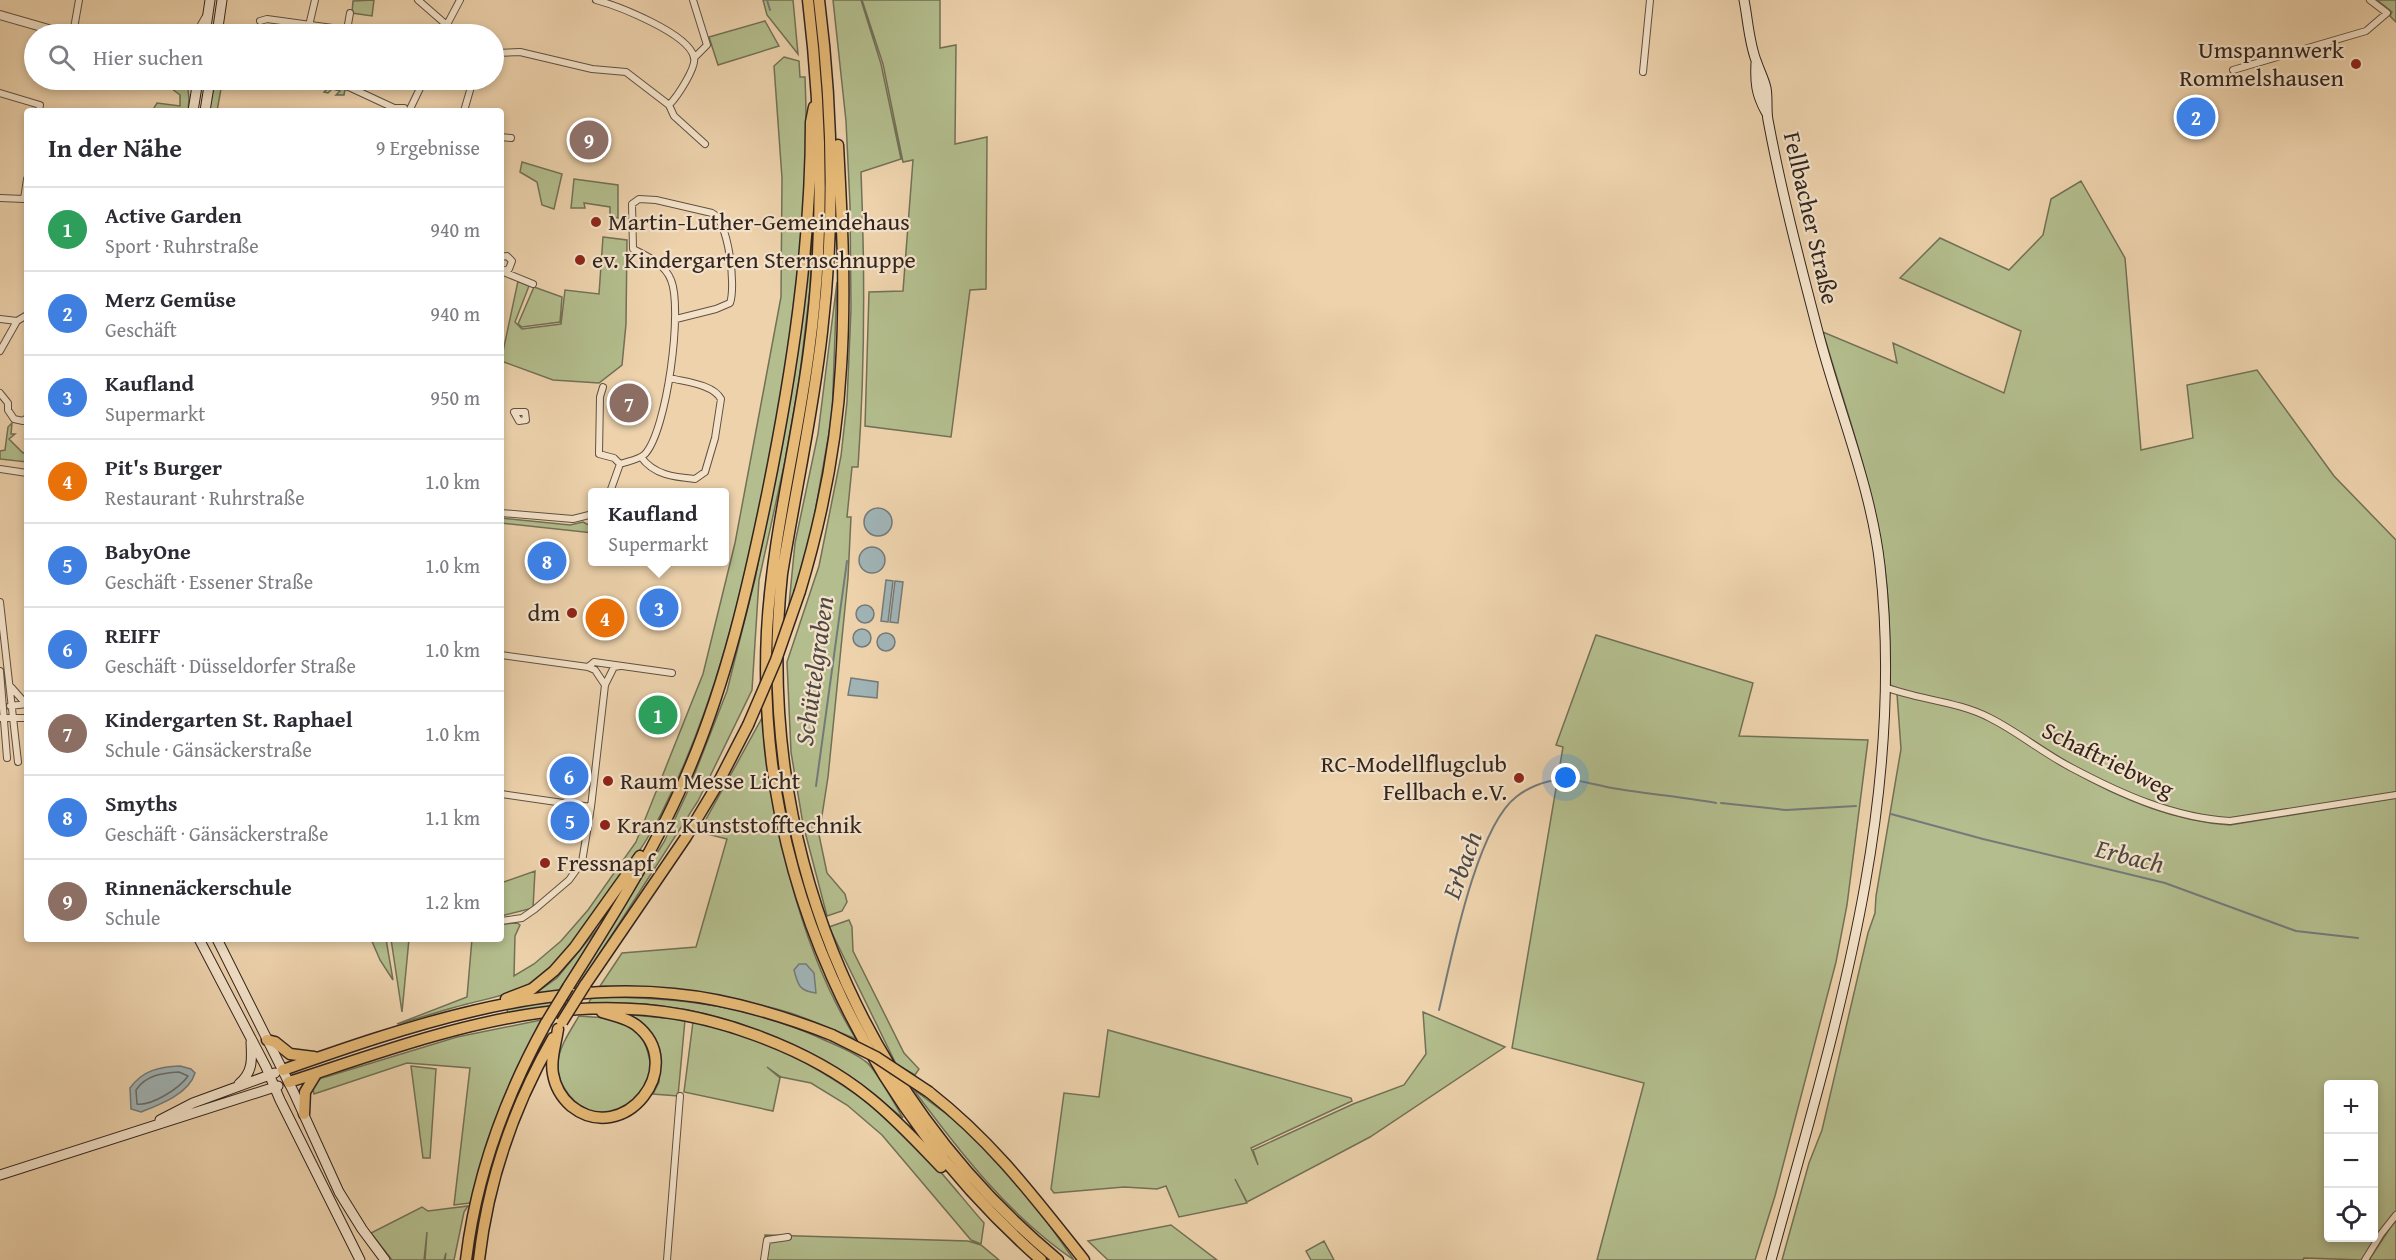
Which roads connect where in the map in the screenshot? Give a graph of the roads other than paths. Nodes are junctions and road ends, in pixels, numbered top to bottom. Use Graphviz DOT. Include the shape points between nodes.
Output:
graph roads {
  1 [pos="80,0"];
  2 [pos="210,0"];
  3 [pos="222,0"];
  4 [pos="315,0"];
  5 [pos="418,0"];
  6 [pos="460,0"];
  7 [pos="596,0"];
  8 [pos="693,0"];
  9 [pos="808,0"];
  10 [pos="819,0"];
  11 [pos="1650,0"];
  12 [pos="1743,0"];
  13 [pos="2370,0"];
  14 [pos="350,14"];
  15 [pos="0,15"];
  16 [pos="208,15"];
  17 [pos="260,21"];
  18 [pos="31,24"];
  19 [pos="75,24"];
  20 [pos="203,24"];
  21 [pos="207,24"];
  22 [pos="218,24"];
  23 [pos="303,24"];
  24 [pos="310,24"];
  25 [pos="348,24"];
  26 [pos="446,24"];
  27 [pos="504,53"];
  28 [pos="825,56"];
  29 [pos="694,58"];
  30 [pos="2233,70"];
  31 [pos="1643,72"];
  32 [pos="196,90"];
  33 [pos="208,90"];
  34 [pos="356,90"];
  35 [pos="417,90"];
  36 [pos="470,90"];
  37 [pos="817,92"];
  38 [pos="0,93"];
  39 [pos="669,105"];
  40 [pos="40,108"];
  41 [pos="193,108"];
  42 [pos="205,108"];
  43 [pos="401,108"];
  44 [pos="404,108"];
  45 [pos="465,108"];
  46 [pos="504,137"];
  47 [pos="511,138"];
  48 [pos="705,144"];
  49 [pos="0,198"];
  50 [pos="24,199"];
  51 [pos="504,257"];
  52 [pos="504,270"];
  53 [pos="504,272"];
  54 [pos="533,284"];
  55 [pos="24,317"];
  56 [pos="0,319"];
  57 [pos="676,319"];
  58 [pos="17,321"];
  59 [pos="0,351"];
  60 [pos="670,378"];
  61 [pos="603,387"];
  62 [pos="0,393"];
  63 [pos="24,420"];
  64 [pos="640,457"];
  65 [pos="620,464"];
  66 [pos="0,470"];
  67 [pos="24,473"];
  68 [pos="611,488"];
  69 [pos="504,513"];
  70 [pos="588,515"];
  71 [pos="0,602"];
  72 [pos="504,655"];
  73 [pos="620,666"];
  74 [pos="588,667"];
  75 [pos="0,671"];
  76 [pos="672,673"];
  77 [pos="605,685"];
  78 [pos="2,686"];
  79 [pos="10,686"];
  80 [pos="1885,687"];
  81 [pos="0,695"];
  82 [pos="24,702"];
  83 [pos="24,704"];
  84 [pos="12,706"];
  85 [pos="2,707"];
  86 [pos="2,718"];
  87 [pos="24,718"];
  88 [pos="14,719"];
  89 [pos="7,758"];
  90 [pos="18,762"];
  91 [pos="504,794"];
  92 [pos="2396,795"];
  93 [pos="591,807"];
  94 [pos="652,847"];
  95 [pos="504,921"];
  96 [pos="202,942"];
  97 [pos="218,942"];
  98 [pos="490,1008"];
  99 [pos="593,1008"];
  100 [pos="560,1025"];
  101 [pos="251,1037"];
  102 [pos="267,1040"];
  103 [pos="317,1058"];
  104 [pos="283,1070"];
  105 [pos="316,1074"];
  106 [pos="269,1075"];
  107 [pos="289,1082"];
  108 [pos="236,1087"];
  109 [pos="275,1087"];
  110 [pos="680,1095"];
  111 [pos="304,1114"];
  112 [pos="153,1125"];
  113 [pos="955,1174"];
  114 [pos="0,1175"];
  115 [pos="2396,1215"];
  116 [pos="788,1237"];
  117 [pos="360,1260"];
  118 [pos="385,1260"];
  119 [pos="466,1260"];
  120 [pos="478,1260"];
  121 [pos="667,1260"];
  122 [pos="764,1260"];
  123 [pos="1041,1260"];
  124 [pos="1058,1260"];
  125 [pos="1084,1260"];
  126 [pos="1771,1260"];
  127 [pos="2365,1260"];
  1 -- 19 [label="street"];
  2 -- 16 [label="main road"];
  3 -- 22 [label="main road"];
  4 -- 24 [label="street"];
  5 -- 26 [label="street"];
  6 -- 26 [label="street"];
  7 -- 29 [label="street" via="642,16 675,36"];
  8 -- 29 [label="street" via="707,45"];
  9 -- 37 [label="highway"];
  10 -- 28 [label="highway"];
  11 -- 31 [label="street"];
  12 -- 80 [label="main road, Fellbacher Straße" via="1756,63 1757,96 1767,114 1817,331 1863,484 1880,563"];
  13 -- 30 [label="street" via="2387,13 2366,31"];
  14 -- 25 [label="street"];
  15 -- 18 [label="street"];
  16 -- 20 [label="street"];
  16 -- 21 [label="main road"];
  17 -- 23 [label="street"];
  27 -- 39 [label="street" via="520,52 592,69 626,72"];
  28 -- 100 [label="highway, bridge" via="837,120 842,360 827,481 800,591 776,660 716,788"];
  28 -- 124 [label="highway" via="831,167 828,278 782,574 778,625 779,714 789,801 826,935 878,1047 956,1159 1005,1212"];
  29 -- 39 [label="street" via="682,88"];
  32 -- 41 [label="main road"];
  33 -- 42 [label="main road"];
  34 -- 43 [label="street"];
  35 -- 44 [label="street"];
  36 -- 45 [label="street"];
  37 -- 94 [label="highway" via="811,122 810,197 798,313 762,519 735,636 714,705"];
  37 -- 113 [label="highway" via="820,184 816,291 768,614 767,700 772,761 796,880 829,971 880,1072"];
  38 -- 40 [label="street"];
  39 -- 48 [label="street" via="674,116"];
  46 -- 47 [label="street"];
  49 -- 50 [label="street"];
  51 -- 52 [label="street" via="510,258 512,264"];
  53 -- 54 [label="street"];
  55 -- 58 [label="street"];
  56 -- 58 [label="street"];
  57 -- 57 [label="street" via="668,272 633,249 632,204 639,199 715,214 727,242 732,282 730,303"];
  57 -- 60 [label="street"];
  58 -- 59 [label="street"];
  60 -- 64 [label="street" via="650,447"];
  60 -- 64 [label="street" via="711,389 721,399 705,472 698,479 666,475 651,470"];
  61 -- 65 [label="street" via="598,454"];
  62 -- 63 [label="street" via="14,419"];
  64 -- 65 [label="street"];
  65 -- 68 [label="street"];
  66 -- 67 [label="street"];
  69 -- 70 [label="street" via="573,519"];
  71 -- 79 [label="street"];
  72 -- 74 [label="street"];
  73 -- 74 [label="street" via="594,662"];
  73 -- 76 [label="street"];
  73 -- 77 [label="street" via="614,667"];
  74 -- 77 [label="street" via="595,670"];
  75 -- 78 [label="street"];
  77 -- 93 [label="street"];
  78 -- 81 [label="street"];
  78 -- 85 [label="street"];
  79 -- 82 [label="street"];
  79 -- 84 [label="street"];
  80 -- 92 [label="street, Schaftriebweg" via="1989,717 2100,782 2170,812 2207,820 2230,821"];
  80 -- 126 [label="main road, Fellbacher Straße" via="1872,850 1852,954 1832,1044"];
  83 -- 84 [label="street"];
  84 -- 85 [label="street"];
  84 -- 88 [label="street"];
  85 -- 86 [label="street"];
  86 -- 88 [label="street"];
  86 -- 89 [label="street"];
  87 -- 88 [label="street"];
  88 -- 90 [label="street"];
  91 -- 93 [label="street"];
  93 -- 95 [label="street" via="582,862 569,880 522,918"];
  94 -- 98 [label="highway" via="641,856 554,971 532,989"];
  94 -- 119 [label="highway, bridge" via="522,1069 492,1143"];
  96 -- 101 [label="main road"];
  97 -- 102 [label="main road"];
  98 -- 103 [label="highway"];
  98 -- 125 [label="highway, bridge" via="592,993 673,993 746,1006 832,1035 876,1057 929,1092 973,1129 997,1152"];
  99 -- 100 [label="highway" via="632,1023 651,1045 655,1066 651,1084 628,1111 613,1116 582,1113 560,1094 552,1058"];
  99 -- 105 [label="highway" via="495,1019 400,1045"];
  99 -- 113 [label="highway" via="691,1016 748,1032 789,1049 828,1069 870,1098 941,1167"];
  100 -- 120 [label="highway" via="528,1084 508,1134"];
  101 -- 106 [label="main road"];
  101 -- 108 [label="main road" via="250,1069"];
  102 -- 103 [label="highway" via="290,1054"];
  102 -- 104 [label="main road"];
  103 -- 104 [label="highway"];
  104 -- 106 [label="main road"];
  104 -- 107 [label="main road"];
  105 -- 107 [label="highway"];
  105 -- 111 [label="highway" via="305,1092"];
  106 -- 108 [label="main road"];
  106 -- 109 [label="main road"];
  107 -- 109 [label="main road"];
  107 -- 111 [label="main road"];
  108 -- 112 [label="main road" via="193,1102"];
  109 -- 112 [label="main road"];
  109 -- 117 [label="main road"];
  110 -- 121 [label="street"];
  111 -- 118 [label="main road" via="339,1192"];
  112 -- 114 [label="main road"];
  113 -- 123 [label="highway"];
  115 -- 127 [label="street"];
  116 -- 122 [label="street" via="767,1240"];
}
